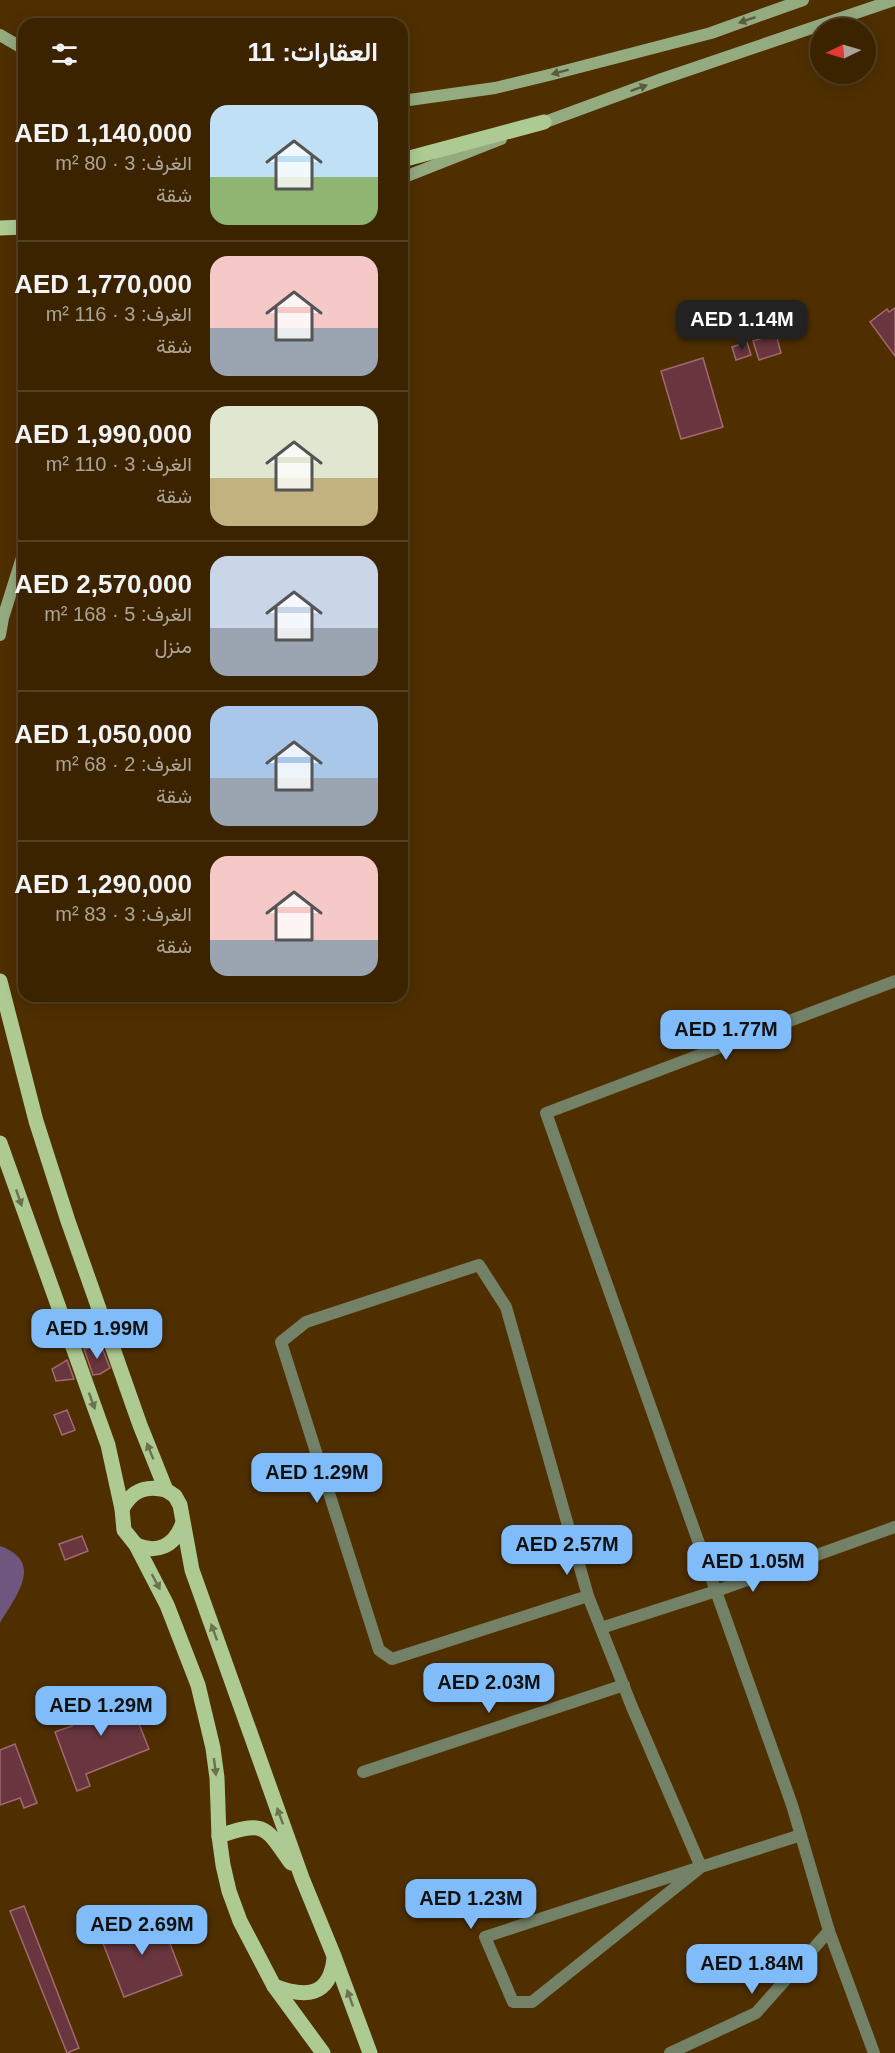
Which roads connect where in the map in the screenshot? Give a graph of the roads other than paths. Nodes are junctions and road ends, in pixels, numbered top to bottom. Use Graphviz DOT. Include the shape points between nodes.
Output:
graph roads {
  1 [pos="803,0"];
  2 [pos="894,0"];
  3 [pos="0,35"];
  4 [pos="18,46"];
  5 [pos="408,100"];
  6 [pos="544,122"];
  7 [pos="408,158"];
  8 [pos="408,176"];
  9 [pos="18,227"];
  10 [pos="0,228"];
  11 [pos="18,570"];
  12 [pos="0,635"];
  13 [pos="0,981"];
  14 [pos="895,981"];
  15 [pos="0,1143"];
  16 [pos="166,1490"];
  17 [pos="122,1509"];
  18 [pos="182,1525"];
  19 [pos="895,1527"];
  20 [pos="136,1545"];
  21 [pos="716,1591"];
  22 [pos="588,1596"];
  23 [pos="601,1628"];
  24 [pos="624,1685"];
  25 [pos="363,1772"];
  26 [pos="801,1835"];
  27 [pos="219,1836"];
  28 [pos="701,1867"];
  29 [pos="302,1878"];
  30 [pos="829,1931"];
  31 [pos="334,1956"];
  32 [pos="274,1986"];
  33 [pos="323,2053"];
  34 [pos="370,2053"];
  35 [pos="670,2053"];
  36 [pos="874,2053"];
  1 -- 5 [label="street, one-way" via="711,33 549,75 495,88"];
  6 -- 2 [label="street, one-way"];
  3 -- 4 [label="street"];
  6 -- 7 [label="main road"];
  6 -- 8 [label="street"];
  9 -- 10 [label="main road"];
  11 -- 12 [label="street"];
  16 -- 13 [label="main road, one-way" via="68,1221 36,1121"];
  14 -- 21 [label="street" via="546,1113"];
  15 -- 17 [label="main road, one-way" via="108,1445"];
  16 -- 17 [label="main road" via="155,1487 135,1492"];
  16 -- 18 [label="main road" via="180,1505"];
  17 -- 20 [label="main road" via="124,1530"];
  18 -- 20 [label="main road" via="173,1542 164,1547 145,1549"];
  29 -- 18 [label="main road, one-way" via="192,1570"];
  19 -- 21 [label="street"];
  20 -- 27 [label="main road, one-way" via="167,1605 207,1716 217,1779"];
  21 -- 23 [label="street"];
  21 -- 26 [label="street"];
  22 -- 22 [label="street" via="506,1307 479,1265 306,1322 281,1342 379,1650 392,1659"];
  22 -- 23 [label="street"];
  23 -- 24 [label="street"];
  24 -- 25 [label="street"];
  24 -- 28 [label="street"];
  26 -- 28 [label="street"];
  26 -- 30 [label="street"];
  27 -- 29 [label="main road" via="242,1828 262,1828"];
  27 -- 32 [label="main road" via="227,1882 240,1921"];
  28 -- 28 [label="street" via="485,1936 513,2002 532,2002"];
  29 -- 31 [label="main road"];
  30 -- 35 [label="street" via="756,2013"];
  30 -- 36 [label="street"];
  31 -- 32 [label="main road" via="333,1971 321,1988 303,1994"];
  34 -- 31 [label="main road, one-way"];
  32 -- 33 [label="main road"];
}
